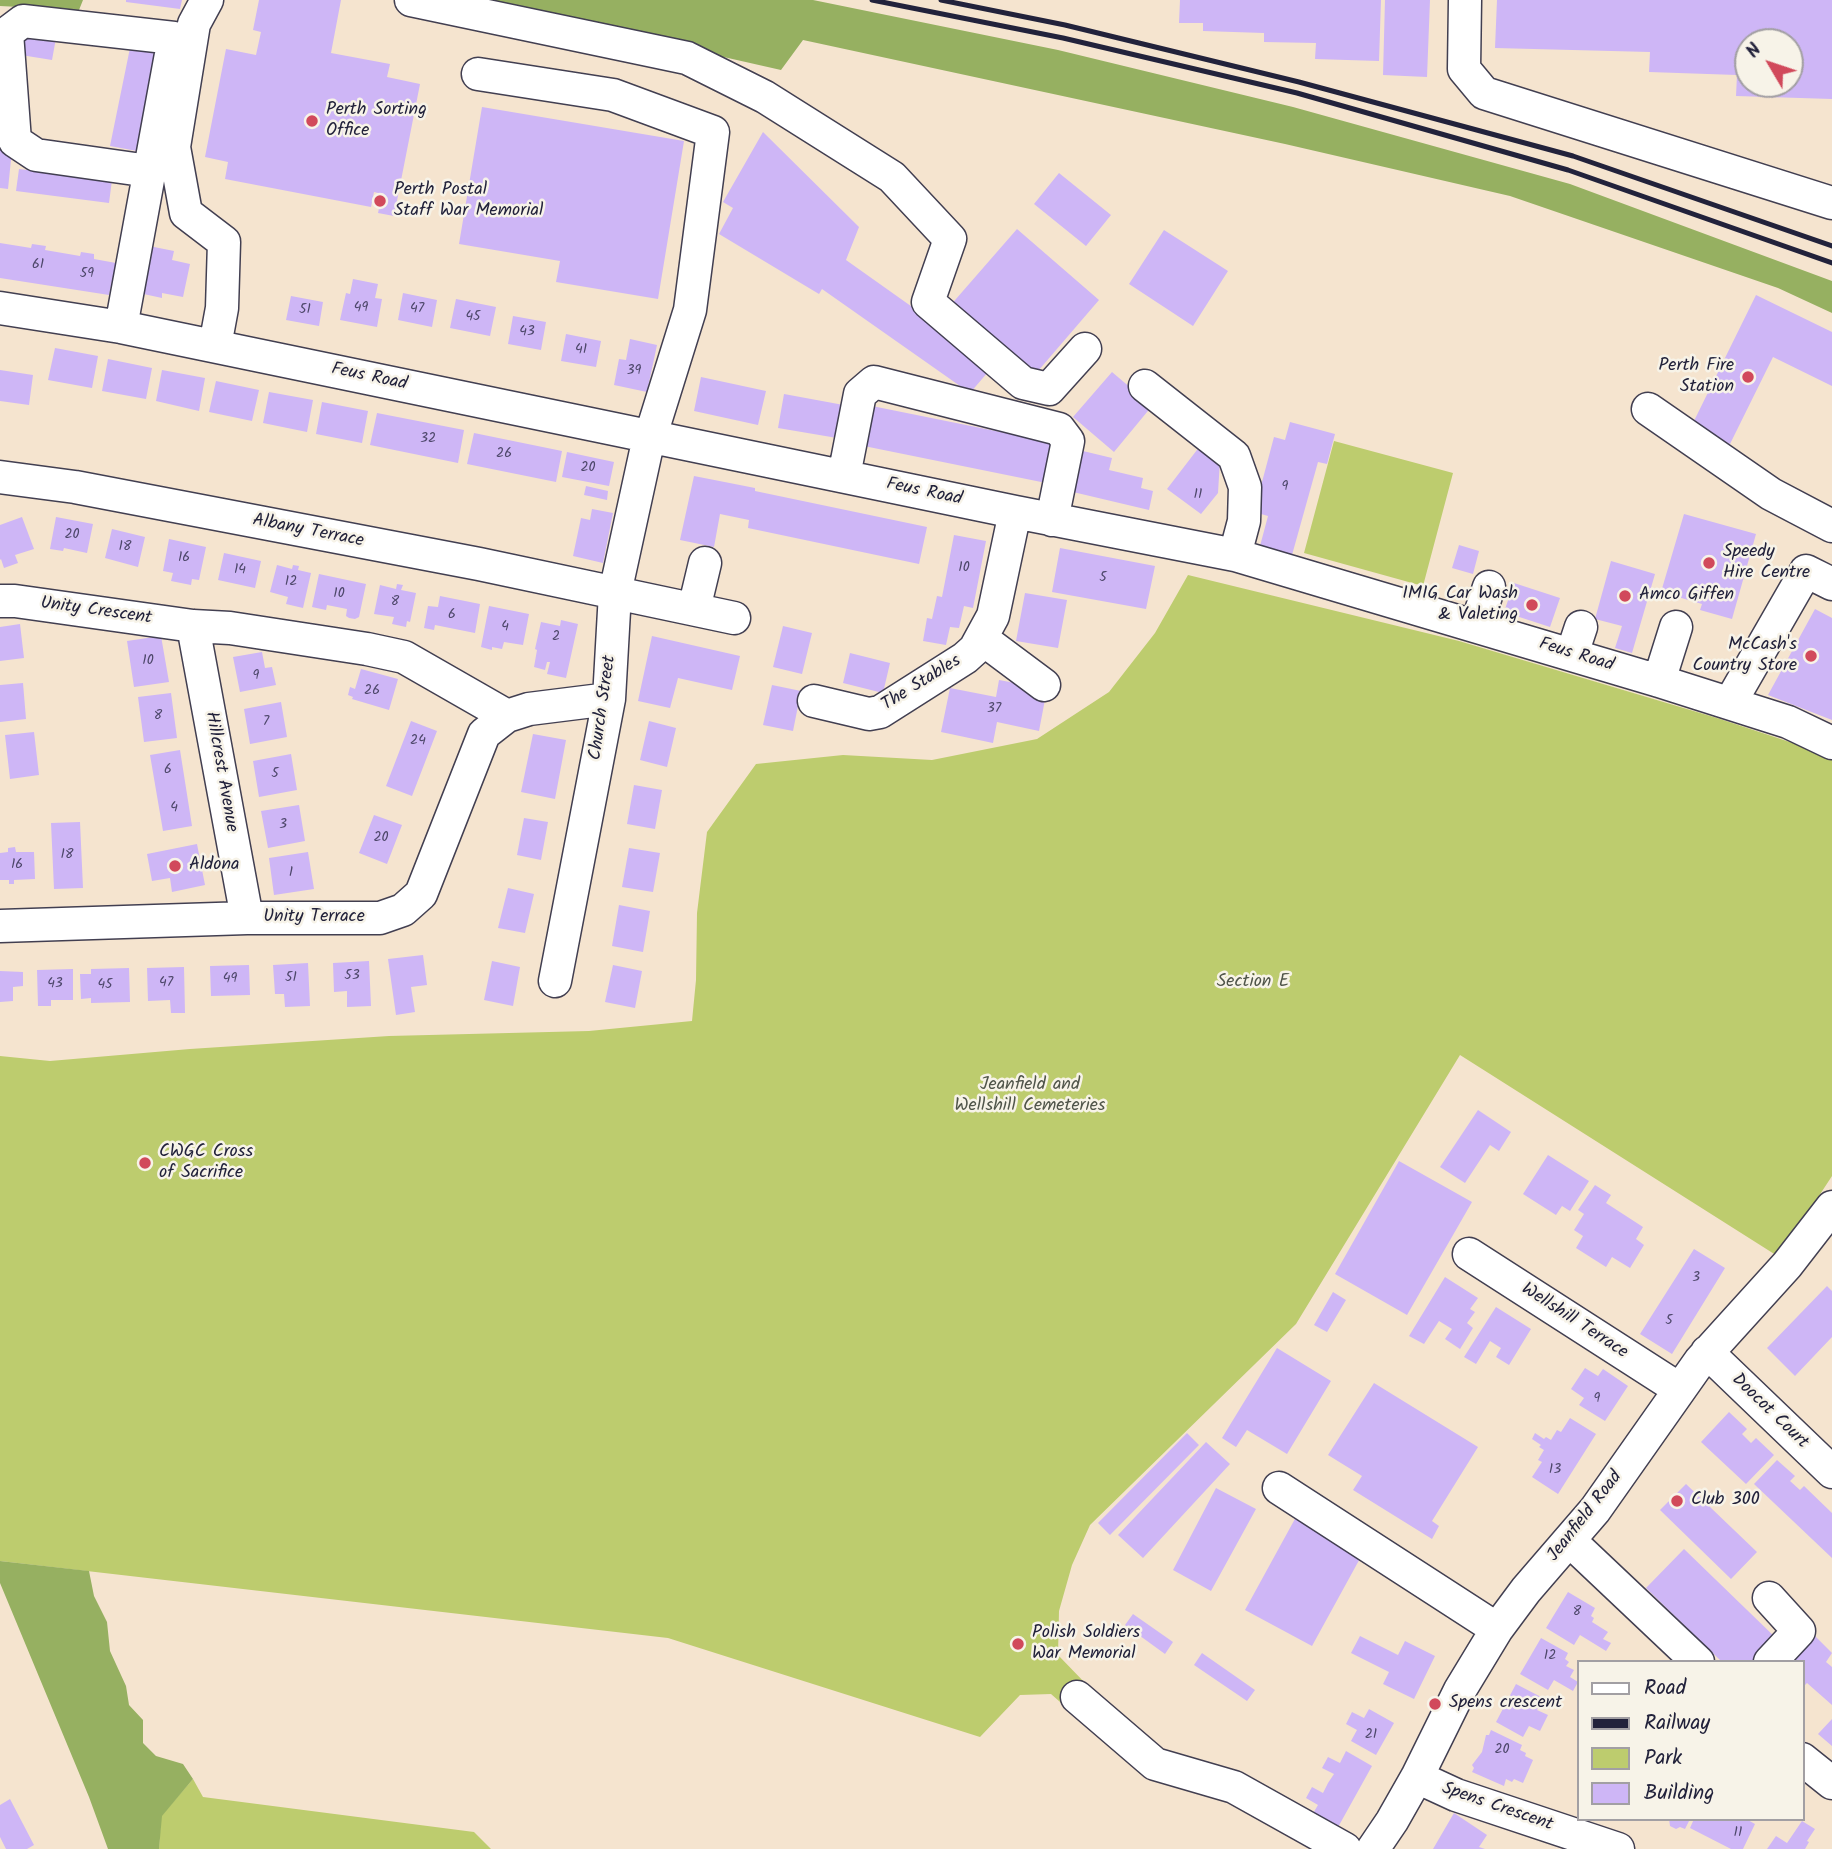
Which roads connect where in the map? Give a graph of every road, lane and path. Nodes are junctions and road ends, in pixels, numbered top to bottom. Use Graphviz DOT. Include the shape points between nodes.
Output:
graph roads {
  1 [pos="207,0"];
  2 [pos="411,0"];
  3 [pos="1465,0"];
  4 [pos="478,74"];
  5 [pos="149,171"];
  6 [pos="1832,203"];
  7 [pos="0,308"];
  8 [pos="121,327"];
  9 [pos="215,346"];
  10 [pos="1085,349"];
  11 [pos="1145,386"];
  12 [pos="1648,409"];
  13 [pos="650,436"];
  14 [pos="844,476"];
  15 [pos="0,477"];
  16 [pos="1015,512"];
  17 [pos="1052,520"];
  18 [pos="1832,526"];
  19 [pos="1235,555"];
  20 [pos="705,564"];
  21 [pos="1832,584"];
  22 [pos="1489,587"];
  23 [pos="615,593"];
  24 [pos="0,601"];
  25 [pos="694,609"];
  26 [pos="734,618"];
  27 [pos="192,626"];
  28 [pos="1476,626"];
  29 [pos="1676,627"];
  30 [pos="981,638"];
  31 [pos="1659,681"];
  32 [pos="1044,685"];
  33 [pos="609,699"];
  34 [pos="814,701"];
  35 [pos="1730,704"];
  36 [pos="507,716"];
  37 [pos="1832,743"];
  38 [pos="247,918"];
  39 [pos="0,926"];
  40 [pos="555,981"];
  41 [pos="1832,1207"];
  42 [pos="1469,1254"];
  43 [pos="1707,1352"];
  44 [pos="1679,1389"];
  45 [pos="1832,1472"];
  46 [pos="1279,1488"];
  47 [pos="1569,1540"];
  48 [pos="1769,1598"];
  49 [pos="1497,1629"];
  50 [pos="1696,1660"];
  51 [pos="1772,1660"];
  52 [pos="1077,1697"];
  53 [pos="1804,1761"];
  54 [pos="1417,1777"];
  55 [pos="1832,1783"];
  56 [pos="1345,1849"];
  57 [pos="1373,1849"];
  58 [pos="1618,1849"];
  1 -- 9 [label="street" via="194,24 174,147 186,213 224,242 222,308"];
  2 -- 10 [label="street" via="687,58 765,97 892,177 950,239 928,303 1023,383 1049,389"];
  3 -- 6 [label="street" via="1464,69 1484,93"];
  4 -- 13 [label="street, Church Street" via="613,95 713,132 690,310"];
  5 -- 5 [label="street" via="174,38 23,21 6,33 15,141 36,155"];
  5 -- 8 [label="street"];
  7 -- 8 [label="street, Feus Road"];
  8 -- 9 [label="street, Feus Road"];
  9 -- 13 [label="street, Feus Road"];
  11 -- 19 [label="street" via="1234,456 1245,487 1244,522"];
  12 -- 18 [label="street" via="1771,494"];
  13 -- 14 [label="street, Feus Road"];
  13 -- 23 [label="street, Church Street"];
  14 -- 16 [label="street, Feus Road"];
  14 -- 17 [label="street" via="860,394 874,382 1059,429 1069,441"];
  15 -- 23 [label="street, Albany Terrace" via="75,487"];
  16 -- 17 [label="street, Feus Road"];
  16 -- 30 [label="street, The Stables" via="993,616"];
  17 -- 19 [label="street, Feus Road"];
  19 -- 28 [label="street, Feus Road"];
  20 -- 25 [label="street"];
  21 -- 35 [label="street" via="1806,570"];
  22 -- 28 [label="street"];
  23 -- 25 [label="street, Albany Terrace"];
  23 -- 33 [label="street, Church Street"];
  24 -- 27 [label="street, Unity Crescent"];
  25 -- 26 [label="street, Albany Terrace"];
  27 -- 36 [label="street" via="230,628 404,657"];
  27 -- 38 [label="street, Hillcrest Avenue"];
  28 -- 31 [label="street, Feus Road" via="1576,640"];
  29 -- 31 [label="street"];
  30 -- 32 [label="street"];
  30 -- 34 [label="street, The Stables" via="965,658 880,712 869,714"];
  31 -- 35 [label="street, Feus Road"];
  33 -- 36 [label="street, Unity Terrace"];
  33 -- 40 [label="street, Church Street"];
  35 -- 37 [label="street, Feus Road" via="1788,722"];
  36 -- 38 [label="street, Unity Terrace" via="484,734 421,894 403,910 380,918"];
  38 -- 39 [label="street, Unity Terrace"];
  41 -- 43 [label="street, Jeanfield Road" via="1787,1265"];
  42 -- 44 [label="street, Wellshill Terrace"];
  43 -- 44 [label="street, Jeanfield Road"];
  43 -- 45 [label="street, Doocot Court"];
  44 -- 47 [label="street, Jeanfield Road"];
  46 -- 49 [label="street"];
  47 -- 49 [label="street, Jeanfield Road"];
  47 -- 50 [label="street"];
  48 -- 51 [label="street" via="1798,1631"];
  49 -- 54 [label="street, Jeanfield Road" via="1460,1690"];
  52 -- 56 [label="street" via="1155,1764 1234,1787"];
  53 -- 55 [label="street"];
  54 -- 57 [label="street, Jeanfield Road"];
  54 -- 58 [label="street, Spens Crescent" via="1456,1795"];
}
